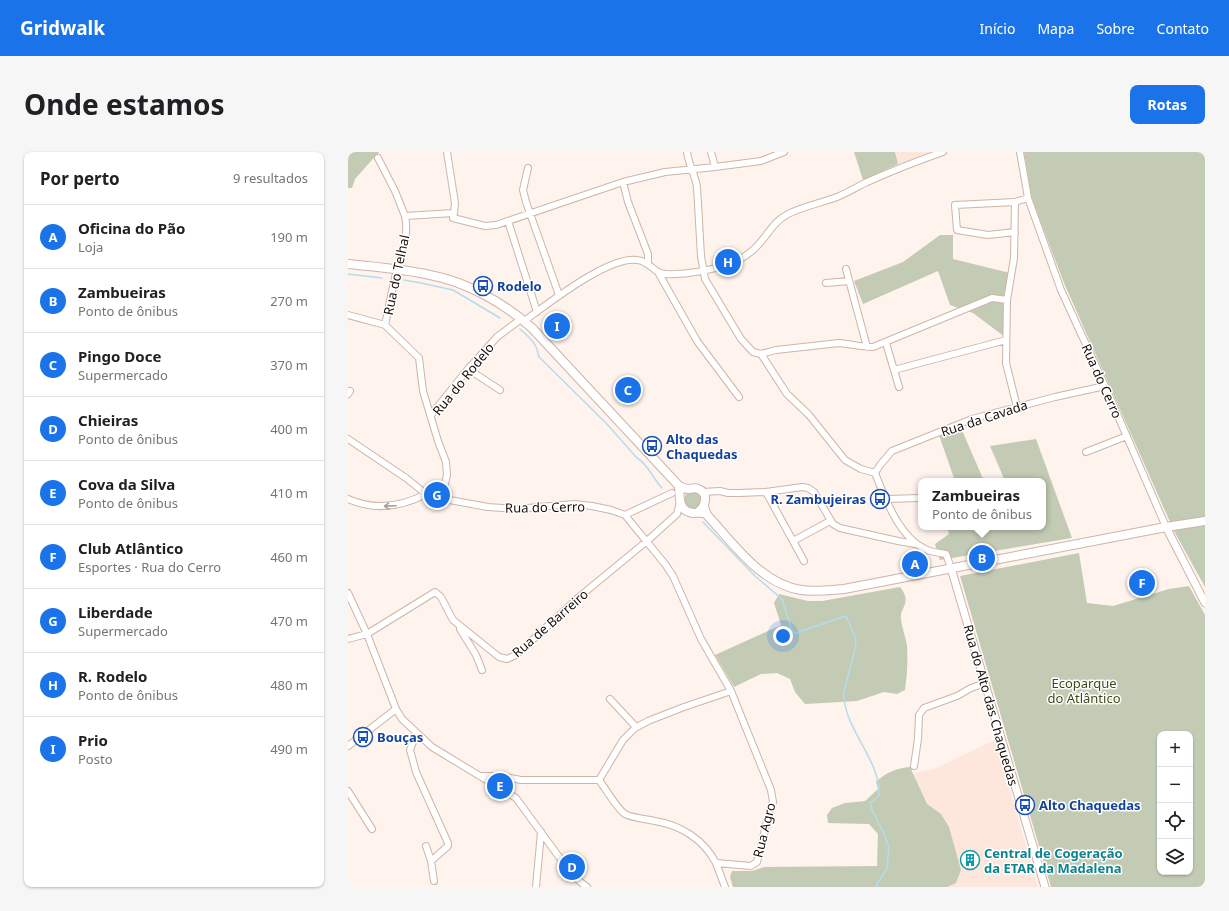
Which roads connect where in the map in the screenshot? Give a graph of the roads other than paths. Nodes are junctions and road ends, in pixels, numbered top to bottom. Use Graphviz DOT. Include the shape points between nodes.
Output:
graph roads {
  1 [pos="447,152"];
  2 [pos="687,152"];
  3 [pos="711,152"];
  4 [pos="784,152"];
  5 [pos="943,152"];
  6 [pos="1020,152"];
  7 [pos="378,158"];
  8 [pos="715,167"];
  9 [pos="528,168"];
  10 [pos="691,169"];
  11 [pos="623,182"];
  12 [pos="1028,198"];
  13 [pos="1015,202"];
  14 [pos="454,213"];
  15 [pos="530,214"];
  16 [pos="405,216"];
  17 [pos="508,222"];
  18 [pos="1015,232"];
  19 [pos="648,263"];
  20 [pos="348,264"];
  21 [pos="398,269"];
  22 [pos="846,269"];
  23 [pos="703,270"];
  24 [pos="658,272"];
  25 [pos="850,281"];
  26 [pos="826,283"];
  27 [pos="559,295"];
  28 [pos="1007,300"];
  29 [pos="537,312"];
  30 [pos="348,315"];
  31 [pos="522,320"];
  32 [pos="385,325"];
  33 [pos="1006,340"];
  34 [pos="886,343"];
  35 [pos="867,347"];
  36 [pos="761,354"];
  37 [pos="468,369"];
  38 [pos="894,370"];
  39 [pos="1105,386"];
  40 [pos="899,387"];
  41 [pos="500,390"];
  42 [pos="739,397"];
  43 [pos="1017,407"];
  44 [pos="431,415"];
  45 [pos="1127,436"];
  46 [pos="348,439"];
  47 [pos="1086,452"];
  48 [pos="875,473"];
  49 [pos="679,486"];
  50 [pos="688,489"];
  51 [pos="766,492"];
  52 [pos="672,493"];
  53 [pos="426,494"];
  54 [pos="439,497"];
  55 [pos="918,498"];
  56 [pos="348,499"];
  57 [pos="886,499"];
  58 [pos="681,500"];
  59 [pos="700,504"];
  60 [pos="677,514"];
  61 [pos="625,515"];
  62 [pos="830,521"];
  63 [pos="1205,521"];
  64 [pos="1166,527"];
  65 [pos="647,541"];
  66 [pos="793,541"];
  67 [pos="915,544"];
  68 [pos="804,561"];
  69 [pos="951,568"];
  70 [pos="348,593"];
  71 [pos="1205,603"];
  72 [pos="459,625"];
  73 [pos="367,634"];
  74 [pos="348,639"];
  75 [pos="482,670"];
  76 [pos="985,683"];
  77 [pos="731,691"];
  78 [pos="610,699"];
  79 [pos="396,709"];
  80 [pos="636,727"];
  81 [pos="416,734"];
  82 [pos="348,746"];
  83 [pos="914,766"];
  84 [pos="480,776"];
  85 [pos="599,780"];
  86 [pos="348,791"];
  87 [pos="372,829"];
  88 [pos="541,832"];
  89 [pos="426,846"];
  90 [pos="553,848"];
  91 [pos="540,852"];
  92 [pos="431,861"];
  93 [pos="716,863"];
  94 [pos="578,880"];
  95 [pos="434,881"];
  96 [pos="536,887"];
  97 [pos="580,887"];
  98 [pos="587,887"];
  99 [pos="725,887"];
  100 [pos="1045,887"];
  1 -- 14 [label="street" via="455,203"];
  2 -- 10 [label="street"];
  3 -- 8 [label="street"];
  4 -- 8 [label="street" via="761,161"];
  5 -- 23 [label="street" via="897,169 838,197 788,214 776,222 753,250 741,259"];
  6 -- 12 [label="street, Rua do Cerro"];
  7 -- 16 [label="street"];
  8 -- 10 [label="street"];
  9 -- 15 [label="street" via="524,190"];
  10 -- 11 [label="street"];
  10 -- 23 [label="street" via="697,187"];
  11 -- 15 [label="street"];
  11 -- 19 [label="street" via="648,254"];
  12 -- 13 [label="street"];
  12 -- 39 [label="street, Rua do Cerro" via="1060,290"];
  13 -- 18 [label="street"];
  13 -- 18 [label="street" via="955,206 957,230 988,235"];
  14 -- 16 [label="street, Rua do Telhal"];
  14 -- 17 [label="street" via="454,218 485,226"];
  15 -- 17 [label="street"];
  15 -- 27 [label="street"];
  16 -- 21 [label="street, Rua do Telhal" via="405,244"];
  17 -- 29 [label="street"];
  18 -- 28 [label="street" via="1014,258"];
  19 -- 24 [label="street"];
  19 -- 27 [label="street, Rua do Rodelo" via="629,260 617,264"];
  20 -- 21 [label="main road"];
  21 -- 31 [label="main road" via="454,282 482,294"];
  21 -- 32 [label="street, Rua do Telhal"];
  22 -- 25 [label="street"];
  23 -- 24 [label="street" via="684,273"];
  23 -- 36 [label="street" via="705,279 741,339 753,352"];
  24 -- 42 [label="street" via="697,341"];
  25 -- 26 [label="street"];
  25 -- 35 [label="street"];
  27 -- 29 [label="street, Rua do Rodelo"];
  28 -- 33 [label="street"];
  28 -- 34 [label="street" via="992,298"];
  29 -- 31 [label="street, Rua do Rodelo"];
  30 -- 32 [label="street"];
  31 -- 37 [label="street, Rua do Rodelo" via="497,337"];
  31 -- 49 [label="main road"];
  32 -- 44 [label="street" via="419,358 423,391"];
  33 -- 38 [label="street"];
  33 -- 43 [label="street" via="1006,363"];
  34 -- 35 [label="street"];
  34 -- 38 [label="street"];
  35 -- 36 [label="street" via="839,343"];
  36 -- 48 [label="street" via="787,394 845,460"];
  37 -- 41 [label="street"];
  37 -- 44 [label="street, Rua do Rodelo"];
  38 -- 40 [label="street"];
  39 -- 43 [label="street, Rua da Cavada"];
  39 -- 45 [label="street, Rua do Cerro"];
  43 -- 48 [label="street, Rua da Cavada" via="972,419 892,451"];
  44 -- 54 [label="street, Rua do Rodelo" via="446,462 447,475"];
  45 -- 47 [label="street"];
  45 -- 64 [label="street, Rua do Cerro"];
  46 -- 53 [label="street"];
  48 -- 57 [label="street"];
  49 -- 50 [label="main road"];
  49 -- 58 [label="main road"];
  50 -- 58 [label="main road" via="684,491"];
  50 -- 59 [label="main road" via="696,488"];
  51 -- 59 [label="street" via="713,491"];
  51 -- 62 [label="street" via="808,488 814,492"];
  51 -- 66 [label="street"];
  52 -- 61 [label="street"];
  53 -- 54 [label="street, Rua do Cerro"];
  53 -- 56 [label="street, one-way" via="399,505 371,505"];
  54 -- 61 [label="street, Rua do Cerro" via="488,507 516,509 574,504"];
  55 -- 57 [label="street"];
  57 -- 67 [label="street" via="894,516"];
  58 -- 59 [label="main road" via="684,509"];
  58 -- 60 [label="street"];
  59 -- 60 [label="street"];
  59 -- 69 [label="main road" via="707,515 757,568 783,584 801,590 844,589"];
  60 -- 65 [label="street, Rua de Barreiro"];
  61 -- 65 [label="street"];
  62 -- 66 [label="street"];
  62 -- 67 [label="street" via="844,529"];
  63 -- 64 [label="main road"];
  64 -- 69 [label="main road"];
  64 -- 71 [label="street, Rua do Cerro"];
  65 -- 72 [label="street, Rua de Barreiro" via="579,597 516,655 507,659 500,657"];
  65 -- 77 [label="street" via="673,576 701,640"];
  66 -- 68 [label="street"];
  67 -- 69 [label="street, Rua do Alto das Chaquedas" via="926,550 946,554"];
  69 -- 76 [label="street, Rua do Alto das Chaquedas"];
  70 -- 73 [label="street"];
  72 -- 73 [label="street, Rua de Barreiro" via="435,592"];
  72 -- 75 [label="street"];
  73 -- 74 [label="street"];
  73 -- 79 [label="street"];
  76 -- 83 [label="street" via="924,708 919,715"];
  76 -- 100 [label="street, Rua do Alto das Chaquedas"];
  77 -- 80 [label="street"];
  77 -- 93 [label="street, Rua Agro" via="771,790 773,802 757,862 751,866"];
  78 -- 80 [label="street"];
  79 -- 81 [label="street" via="402,720"];
  79 -- 82 [label="street"];
  80 -- 85 [label="street" via="623,740"];
  81 -- 84 [label="street" via="432,747"];
  81 -- 92 [label="street" via="410,750 416,772 448,843 448,846"];
  84 -- 85 [label="street" via="520,780"];
  84 -- 88 [label="street" via="516,798"];
  85 -- 93 [label="street" via="625,814 668,823 679,828 700,841"];
  86 -- 87 [label="street"];
  88 -- 90 [label="street"];
  88 -- 91 [label="street"];
  89 -- 92 [label="street"];
  90 -- 91 [label="street"];
  90 -- 94 [label="street"];
  91 -- 96 [label="street"];
  92 -- 95 [label="street"];
  93 -- 99 [label="street"];
  94 -- 97 [label="street"];
  94 -- 98 [label="street"];
}
